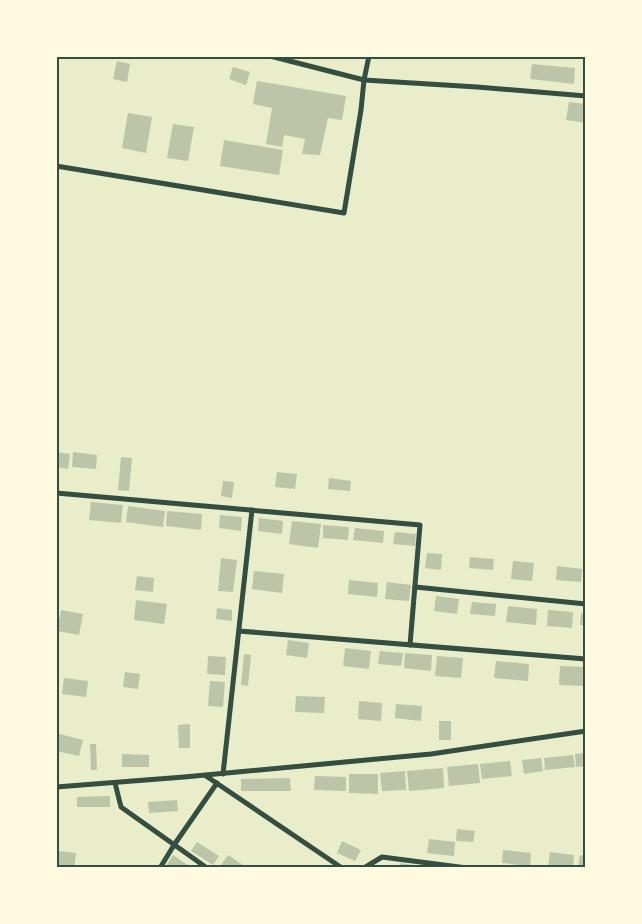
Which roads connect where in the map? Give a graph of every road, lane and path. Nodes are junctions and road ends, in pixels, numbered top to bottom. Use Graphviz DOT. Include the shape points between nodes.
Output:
graph roads {
  1 [pos="270,56"];
  2 [pos="369,56"];
  3 [pos="364,80"];
  4 [pos="586,96"];
  5 [pos="56,166"];
  6 [pos="56,493"];
  7 [pos="252,510"];
  8 [pos="415,587"];
  9 [pos="586,604"];
  10 [pos="239,631"];
  11 [pos="410,645"];
  12 [pos="586,659"];
  13 [pos="586,730"];
  14 [pos="223,774"];
  15 [pos="205,775"];
  16 [pos="115,783"];
  17 [pos="217,783"];
  18 [pos="56,787"];
  19 [pos="174,844"];
  20 [pos="160,868"];
  21 [pos="207,868"];
  22 [pos="342,868"];
  23 [pos="364,868"];
  24 [pos="468,868"];
  1 -- 3 [label="street"];
  2 -- 3 [label="street"];
  3 -- 4 [label="street"];
  3 -- 5 [label="street" via="344,214"];
  6 -- 7 [label="street"];
  7 -- 8 [label="street" via="420,525"];
  7 -- 10 [label="street"];
  8 -- 9 [label="street"];
  8 -- 11 [label="street"];
  10 -- 11 [label="street"];
  10 -- 14 [label="street"];
  11 -- 12 [label="street"];
  13 -- 14 [label="street" via="431,754"];
  14 -- 15 [label="street"];
  15 -- 16 [label="street"];
  15 -- 17 [label="street"];
  16 -- 18 [label="street"];
  16 -- 19 [label="street" via="121,806"];
  17 -- 19 [label="street"];
  17 -- 22 [label="street"];
  19 -- 20 [label="street"];
  19 -- 21 [label="street"];
  23 -- 24 [label="street" via="382,857"];
}
